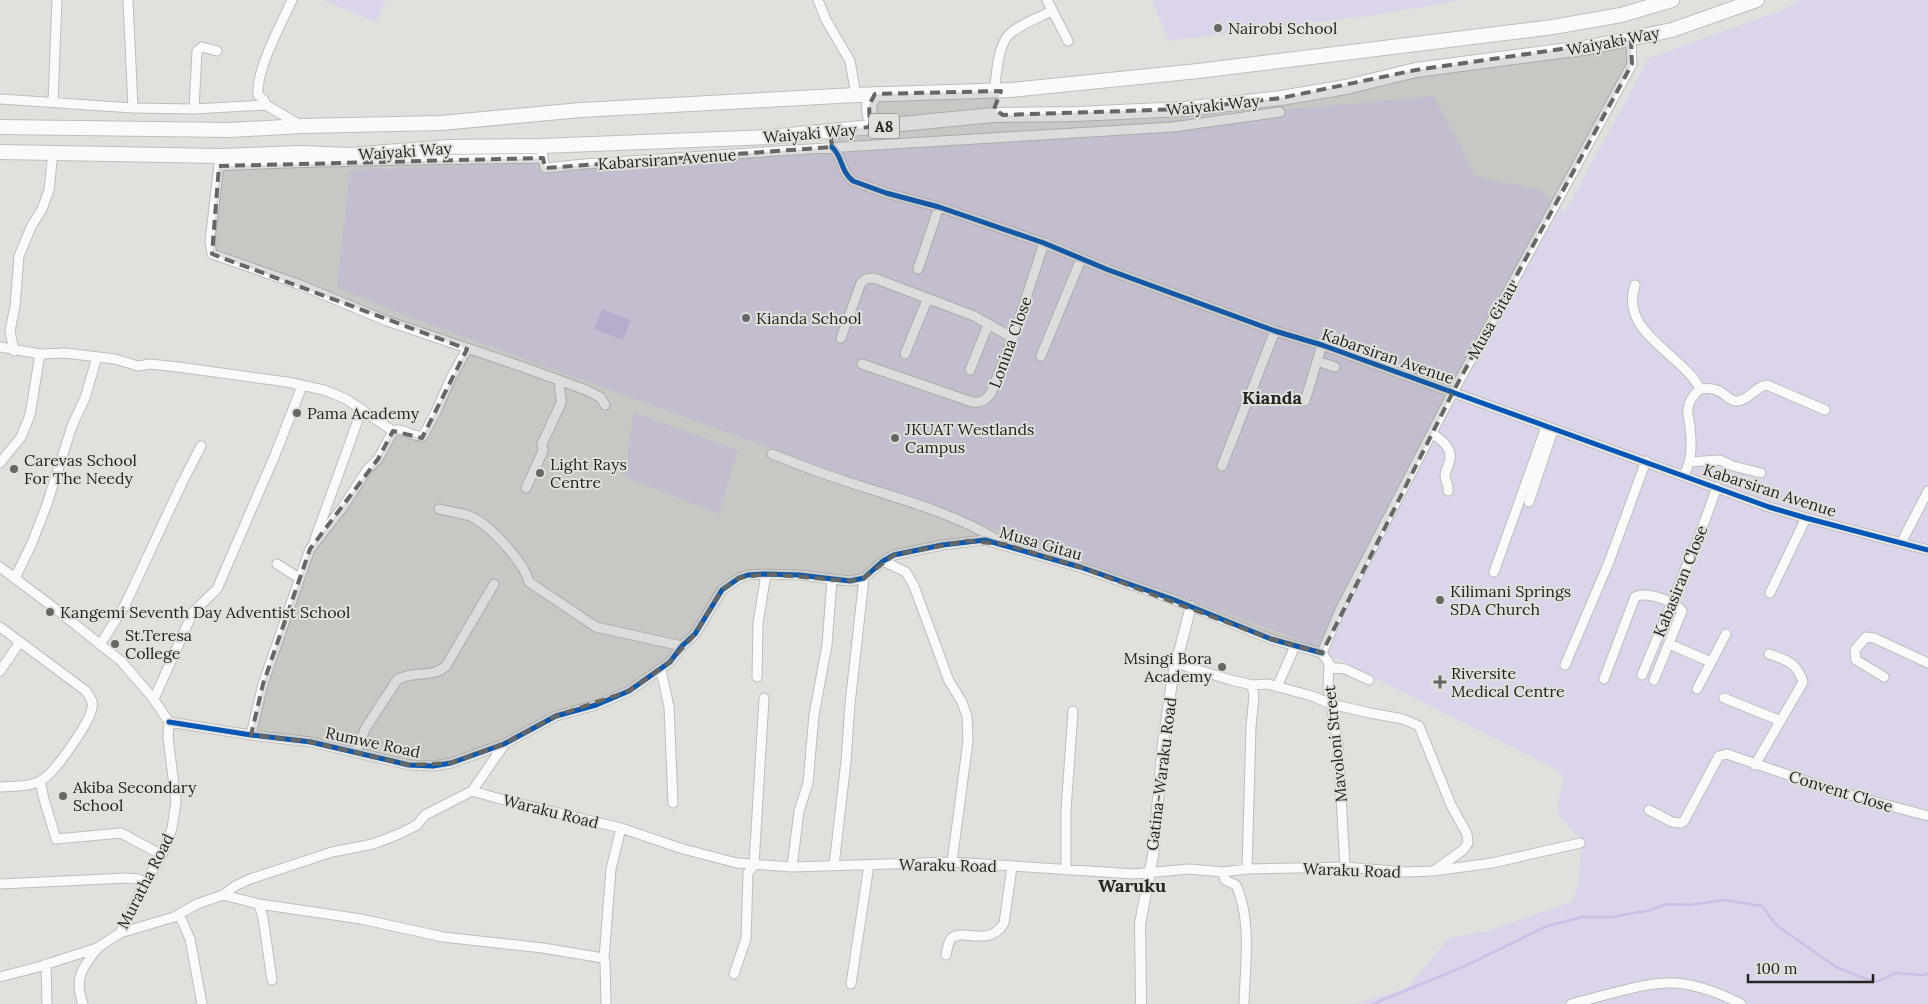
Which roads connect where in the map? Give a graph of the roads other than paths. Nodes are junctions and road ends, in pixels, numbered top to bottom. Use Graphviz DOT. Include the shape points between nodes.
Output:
graph roads {
  1 [pos="57,0"];
  2 [pos="128,0"];
  3 [pos="292,0"];
  4 [pos="818,0"];
  5 [pos="1047,0"];
  6 [pos="1672,0"];
  7 [pos="1757,0"];
  8 [pos="1052,11"];
  9 [pos="1631,39"];
  10 [pos="1068,40"];
  11 [pos="217,51"];
  12 [pos="998,91"];
  13 [pos="875,94"];
  14 [pos="856,95"];
  15 [pos="0,99"];
  16 [pos="53,102"];
  17 [pos="266,106"];
  18 [pos="133,108"];
  19 [pos="194,109"];
  20 [pos="1280,112"];
  21 [pos="1003,115"];
  22 [pos="302,126"];
  23 [pos="881,126"];
  24 [pos="0,127"];
  25 [pos="830,131"];
  26 [pos="832,147"];
  27 [pos="0,152"];
  28 [pos="53,152"];
  29 [pos="542,152"];
  30 [pos="220,161"];
  31 [pos="939,207"];
  32 [pos="1044,243"];
  33 [pos="1081,259"];
  34 [pos="918,269"];
  35 [pos="1635,285"];
  36 [pos="927,300"];
  37 [pos="988,325"];
  38 [pos="1275,331"];
  39 [pos="841,338"];
  40 [pos="1013,338"];
  41 [pos="1322,345"];
  42 [pos="0,348"];
  43 [pos="467,349"];
  44 [pos="14,351"];
  45 [pos="40,354"];
  46 [pos="905,354"];
  47 [pos="1041,356"];
  48 [pos="97,357"];
  49 [pos="1317,361"];
  50 [pos="862,364"];
  51 [pos="1335,367"];
  52 [pos="970,370"];
  53 [pos="560,381"];
  54 [pos="302,386"];
  55 [pos="1700,389"];
  56 [pos="1453,392"];
  57 [pos="1305,401"];
  58 [pos="605,405"];
  59 [pos="362,410"];
  60 [pos="1825,410"];
  61 [pos="1550,429"];
  62 [pos="392,431"];
  63 [pos="1432,434"];
  64 [pos="201,446"];
  65 [pos="772,454"];
  66 [pos="1646,461"];
  67 [pos="1689,462"];
  68 [pos="0,463"];
  69 [pos="1222,466"];
  70 [pos="1761,473"];
  71 [pos="1684,475"];
  72 [pos="1717,487"];
  73 [pos="526,488"];
  74 [pos="1448,491"];
  75 [pos="1928,491"];
  76 [pos="1529,502"];
  77 [pos="439,509"];
  78 [pos="1806,518"];
  79 [pos="313,543"];
  80 [pos="1901,543"];
  81 [pos="1004,544"];
  82 [pos="1928,550"];
  83 [pos="883,561"];
  84 [pos="277,564"];
  85 [pos="0,567"];
  86 [pos="1494,572"];
  87 [pos="766,574"];
  88 [pos="15,578"];
  89 [pos="299,578"];
  90 [pos="864,578"];
  91 [pos="832,579"];
  92 [pos="494,584"];
  93 [pos="1770,593"];
  94 [pos="1672,604"];
  95 [pos="1190,606"];
  96 [pos="0,627"];
  97 [pos="1726,634"];
  98 [pos="20,642"];
  99 [pos="1669,644"];
  100 [pos="100,645"];
  101 [pos="682,646"];
  102 [pos="1295,646"];
  103 [pos="1322,653"];
  104 [pos="1769,654"];
  105 [pos="1711,662"];
  106 [pos="1175,663"];
  107 [pos="1928,663"];
  108 [pos="1565,665"];
  109 [pos="1329,667"];
  110 [pos="661,670"];
  111 [pos="0,671"];
  112 [pos="1642,675"];
  113 [pos="757,677"];
  114 [pos="1884,677"];
  115 [pos="1604,679"];
  116 [pos="1369,680"];
  117 [pos="1654,680"];
  118 [pos="1252,685"];
  119 [pos="1277,687"];
  120 [pos="1697,689"];
  121 [pos="764,698"];
  122 [pos="1724,698"];
  123 [pos="154,699"];
  124 [pos="1331,704"];
  125 [pos="1073,710"];
  126 [pos="169,722"];
  127 [pos="1778,724"];
  128 [pos="251,735"];
  129 [pos="504,744"];
  130 [pos="356,753"];
  131 [pos="1755,765"];
  132 [pos="40,781"];
  133 [pos="0,787"];
  134 [pos="472,790"];
  135 [pos="673,803"];
  136 [pos="1649,810"];
  137 [pos="1928,816"];
  138 [pos="621,828"];
  139 [pos="1580,843"];
  140 [pos="162,855"];
  141 [pos="952,862"];
  142 [pos="754,865"];
  143 [pos="870,865"];
  144 [pos="834,866"];
  145 [pos="1012,866"];
  146 [pos="792,867"];
  147 [pos="1345,867"];
  148 [pos="1247,869"];
  149 [pos="1066,870"];
  150 [pos="1433,871"];
  151 [pos="1148,872"];
  152 [pos="1222,872"];
  153 [pos="145,883"];
  154 [pos="0,884"];
  155 [pos="223,895"];
  156 [pos="259,904"];
  157 [pos="179,914"];
  158 [pos="120,933"];
  159 [pos="97,948"];
  160 [pos="946,955"];
  161 [pos="604,958"];
  162 [pos="46,964"];
  163 [pos="734,974"];
  164 [pos="0,977"];
  165 [pos="272,980"];
  166 [pos="851,984"];
  167 [pos="47,1004"];
  168 [pos="83,1004"];
  169 [pos="202,1004"];
  170 [pos="606,1004"];
  171 [pos="1141,1004"];
  172 [pos="1244,1004"];
  173 [pos="1571,1004"];
  174 [pos="1740,1004"];
  1 -- 16 [label="street"];
  2 -- 18 [label="street"];
  3 -- 17 [label="street" via="257,87 258,95"];
  4 -- 14 [label="street" via="850,61"];
  5 -- 8 [label="street"];
  6 -- 12 [label="highway, Waiyaki Way / A8" via="1621,15 1544,28 1198,71"];
  7 -- 9 [label="highway, Waiyaki Way / A8" via="1672,30"];
  8 -- 10 [label="street"];
  8 -- 12 [label="street" via="1008,35 1002,46"];
  9 -- 21 [label="highway, Waiyaki Way / A8" via="1416,70 1281,98 1184,109"];
  9 -- 56 [label="street, Musa Gitau" via="1632,64"];
  11 -- 19 [label="street" via="202,48 197,51"];
  12 -- 13 [label="highway, Waiyaki Way / A8"];
  12 -- 21 [label="highway" via="994,105"];
  13 -- 14 [label="highway, Waiyaki Way / A8"];
  13 -- 23 [label="highway" via="869,105 870,116"];
  14 -- 22 [label="highway, Waiyaki Way / A8" via="581,110 442,124"];
  15 -- 16 [label="street"];
  16 -- 18 [label="street"];
  17 -- 19 [label="street"];
  17 -- 22 [label="street"];
  18 -- 19 [label="street"];
  20 -- 26 [label="street" via="1173,127"];
  21 -- 23 [label="highway, Waiyaki Way / A8"];
  22 -- 24 [label="highway, Waiyaki Way / A8" via="230,130"];
  23 -- 25 [label="highway, Waiyaki Way / A8"];
  25 -- 26 [label="street"];
  25 -- 29 [label="highway, Waiyaki Way / A8"];
  26 -- 29 [label="street, Kabarsiran Avenue" via="545,168"];
  26 -- 31 [label="street, Kabarsiran Avenue" via="843,170 853,181 886,194"];
  27 -- 28 [label="highway, Waiyaki Way / A8"];
  28 -- 30 [label="highway, Waiyaki Way / A8"];
  28 -- 44 [label="street" via="49,190 19,256 10,331"];
  29 -- 30 [label="highway, Waiyaki Way / A8" via="449,147 349,154 300,153"];
  30 -- 43 [label="street" via="210,240 212,254"];
  31 -- 32 [label="street, Kabarsiran Avenue"];
  31 -- 34 [label="street"];
  32 -- 33 [label="street, Kabarsiran Avenue"];
  32 -- 40 [label="street, Lonina Close"];
  33 -- 38 [label="street, Kabarsiran Avenue"];
  33 -- 47 [label="street"];
  35 -- 55 [label="street" via="1632,305 1640,324 1694,378"];
  36 -- 37 [label="street" via="974,316"];
  36 -- 39 [label="street" via="874,278 866,279 858,289"];
  36 -- 46 [label="street"];
  37 -- 40 [label="street"];
  37 -- 52 [label="street"];
  38 -- 41 [label="street, Kabarsiran Avenue"];
  38 -- 69 [label="street"];
  40 -- 50 [label="street, Lonina Close" via="991,394 978,403"];
  41 -- 49 [label="street"];
  41 -- 56 [label="street, Kabarsiran Avenue"];
  42 -- 44 [label="street"];
  43 -- 53 [label="street"];
  43 -- 62 [label="street" via="423,436"];
  44 -- 45 [label="street"];
  45 -- 48 [label="street"];
  45 -- 68 [label="street" via="30,415 18,442"];
  48 -- 54 [label="street" via="138,366 178,367"];
  48 -- 88 [label="street" via="41,519"];
  49 -- 51 [label="street"];
  49 -- 57 [label="street"];
  53 -- 58 [label="street" via="600,396"];
  53 -- 73 [label="street" via="562,403"];
  54 -- 59 [label="street" via="339,396"];
  54 -- 123 [label="street" via="217,589 193,612"];
  55 -- 60 [label="street" via="1710,388 1737,401 1767,385"];
  55 -- 67 [label="street" via="1687,410"];
  56 -- 61 [label="street, Kabarsiran Avenue"];
  56 -- 63 [label="street, Musa Gitau"];
  59 -- 62 [label="street"];
  59 -- 79 [label="street"];
  61 -- 66 [label="street, Kabarsiran Avenue"];
  61 -- 76 [label="street"];
  61 -- 86 [label="street"];
  62 -- 79 [label="street" via="378,458 344,507"];
  63 -- 74 [label="street" via="1450,451 1445,474"];
  63 -- 103 [label="street, Musa Gitau" via="1340,610"];
  64 -- 100 [label="street" via="125,604"];
  65 -- 81 [label="street" via="973,525"];
  66 -- 71 [label="street, Kabarsiran Avenue"];
  66 -- 108 [label="street" via="1609,562"];
  67 -- 70 [label="street" via="1720,460"];
  67 -- 71 [label="street"];
  71 -- 72 [label="street, Kabarsiran Avenue"];
  72 -- 78 [label="street, Kabarsiran Avenue"];
  72 -- 94 [label="street, Kabasiran Close"];
  75 -- 80 [label="street"];
  77 -- 101 [label="street" via="470,517 481,524 516,557 529,582 596,628"];
  78 -- 80 [label="street, Kabarsiran Avenue"];
  78 -- 93 [label="street"];
  79 -- 89 [label="street"];
  80 -- 82 [label="street, Kabarsiran Avenue"];
  81 -- 83 [label="street, Musa Gitau" via="967,541 912,550"];
  81 -- 95 [label="street, Musa Gitau"];
  83 -- 90 [label="street, Musa Gitau"];
  83 -- 141 [label="street" via="906,572 914,586 949,681 967,716 968,741"];
  84 -- 89 [label="street"];
  85 -- 88 [label="street"];
  87 -- 91 [label="street"];
  87 -- 101 [label="street" via="739,578 722,590 695,634"];
  87 -- 113 [label="street" via="758,623"];
  88 -- 100 [label="street"];
  89 -- 128 [label="street" via="263,684"];
  90 -- 91 [label="street" via="850,581"];
  90 -- 144 [label="street"];
  91 -- 146 [label="street" via="827,646 814,715 808,783 799,811"];
  92 -- 130 [label="street" via="446,666 434,674 404,675 397,680 365,729"];
  94 -- 99 [label="street" via="1682,613"];
  94 -- 112 [label="street, Kabasiran Close"];
  94 -- 115 [label="street" via="1647,595 1635,598"];
  95 -- 102 [label="street, Musa Gitau"];
  95 -- 106 [label="street, Gatina-Waraku Road"];
  96 -- 98 [label="street"];
  97 -- 105 [label="street"];
  98 -- 111 [label="street"];
  98 -- 132 [label="street" via="86,691 93,706 68,750"];
  99 -- 105 [label="street"];
  99 -- 117 [label="street"];
  100 -- 123 [label="street" via="120,661"];
  101 -- 110 [label="street, Rumwe Road"];
  102 -- 103 [label="street, Musa Gitau"];
  102 -- 119 [label="street"];
  103 -- 109 [label="street, Mavoloni Street"];
  104 -- 127 [label="street" via="1790,661 1803,682"];
  105 -- 120 [label="street"];
  106 -- 118 [label="street"];
  106 -- 151 [label="street, Gatina-Waraku Road"];
  107 -- 114 [label="street" via="1866,637 1855,650 1856,660"];
  109 -- 116 [label="street" via="1345,669"];
  109 -- 124 [label="street, Mavoloni Street"];
  110 -- 129 [label="street, Rumwe Road" via="623,694 556,716"];
  110 -- 135 [label="street" via="669,707"];
  118 -- 119 [label="street"];
  118 -- 148 [label="street"];
  119 -- 124 [label="street"];
  121 -- 142 [label="street"];
  122 -- 127 [label="street" via="1776,719"];
  123 -- 126 [label="street"];
  124 -- 147 [label="street, Mavoloni Street" via="1338,743"];
  124 -- 150 [label="street" via="1403,719 1419,726 1451,805 1467,834 1468,843"];
  125 -- 149 [label="street" via="1066,810"];
  126 -- 128 [label="street, Rumwe Road"];
  126 -- 140 [label="street, Muratha Road" via="176,802 172,828"];
  127 -- 131 [label="street"];
  128 -- 130 [label="street, Rumwe Road" via="311,742"];
  129 -- 130 [label="street, Rumwe Road" via="433,766 408,765"];
  129 -- 134 [label="street"];
  131 -- 136 [label="street, Convent Close" via="1727,754 1719,756 1692,810 1681,823"];
  131 -- 137 [label="street, Convent Close"];
  132 -- 133 [label="street"];
  132 -- 140 [label="street" via="56,839 120,833"];
  134 -- 138 [label="street, Waraku Road"];
  134 -- 155 [label="street" via="425,815 417,825 399,834 373,844 298,862 250,879"];
  138 -- 142 [label="street, Waraku Road" via="737,864"];
  138 -- 161 [label="street" via="611,869"];
  139 -- 150 [label="street, Waraku Road" via="1492,863"];
  140 -- 153 [label="street, Muratha Road"];
  141 -- 143 [label="street, Waraku Road"];
  141 -- 145 [label="street, Waraku Road"];
  142 -- 146 [label="street, Waraku Road"];
  142 -- 163 [label="street" via="748,873 746,939"];
  143 -- 144 [label="street, Waraku Road"];
  143 -- 166 [label="street"];
  144 -- 146 [label="street, Waraku Road"];
  145 -- 149 [label="street, Waraku Road"];
  145 -- 160 [label="street" via="1004,923 1000,929 989,936 953,937"];
  147 -- 148 [label="street, Waraku Road"];
  147 -- 150 [label="street, Waraku Road"];
  148 -- 152 [label="street, Waraku Road"];
  149 -- 151 [label="street, Waraku Road"];
  151 -- 152 [label="street, Waraku Road" via="1189,869"];
  151 -- 171 [label="street, Gatina-Waraku Road" via="1140,924"];
  152 -- 172 [label="street" via="1225,880 1236,885 1241,896 1245,926"];
  153 -- 154 [label="street" via="127,878"];
  153 -- 158 [label="street, Muratha Road"];
  155 -- 156 [label="street"];
  155 -- 157 [label="street"];
  156 -- 161 [label="street" via="361,919 443,937"];
  156 -- 165 [label="street"];
  157 -- 158 [label="street"];
  157 -- 169 [label="street" via="190,938"];
  158 -- 159 [label="street, Muratha Road"];
  159 -- 162 [label="street, Muratha Road"];
  159 -- 168 [label="street" via="78,981"];
  161 -- 170 [label="street"];
  162 -- 164 [label="street, Muratha Road"];
  162 -- 167 [label="street"];
  173 -- 174 [label="street" via="1665,983 1712,991"];
}
